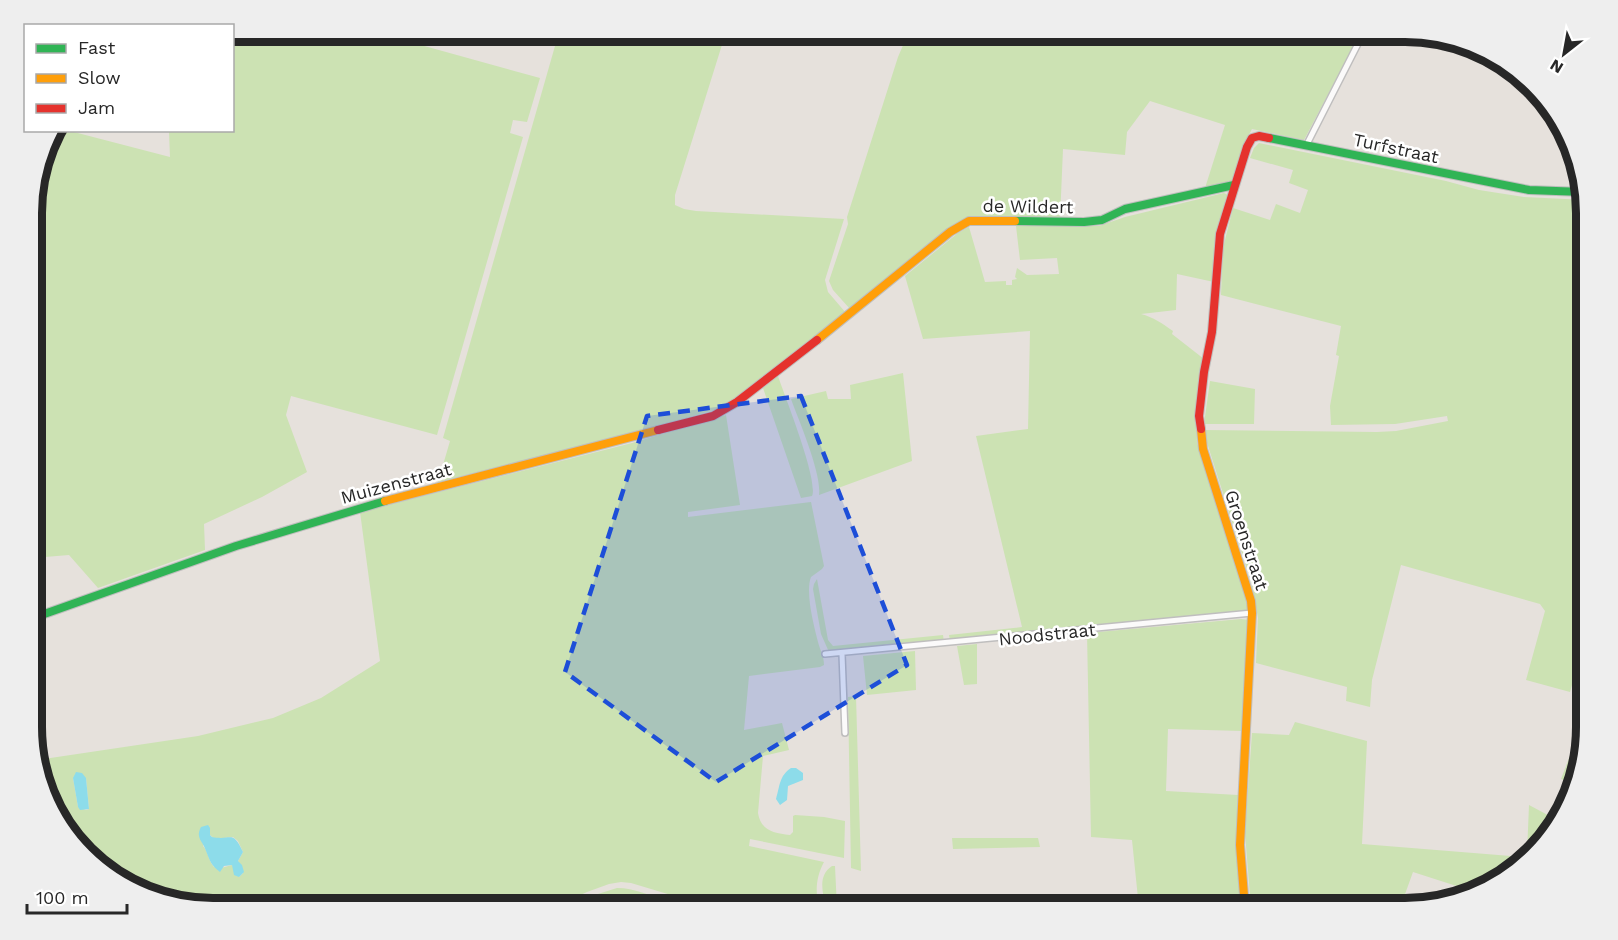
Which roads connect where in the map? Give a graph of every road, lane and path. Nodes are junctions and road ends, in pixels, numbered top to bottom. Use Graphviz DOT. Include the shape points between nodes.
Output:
graph roads {
  1 [pos="1359,42"];
  2 [pos="1307,144"];
  3 [pos="1234,185"];
  4 [pos="1575,192"];
  5 [pos="764,381"];
  6 [pos="1252,613"];
  7 [pos="42,615"];
  8 [pos="825,654"];
  9 [pos="842,654"];
  10 [pos="845,733"];
  11 [pos="1244,898"];
  1 -- 2 [label="street"];
  2 -- 3 [label="street, Turfstraat" via="1252,138"];
  2 -- 4 [label="street, Turfstraat" via="1530,190"];
  3 -- 5 [label="street, de Wildert" via="1125,209 1102,220 969,221 950,232"];
  3 -- 6 [label="street, Groenstraat" via="1220,234 1199,432"];
  5 -- 7 [label="street, Muizenstraat" via="713,416 304,524"];
  6 -- 9 [label="street, Noodstraat"];
  6 -- 11 [label="street, Groenstraat" via="1240,845"];
  8 -- 9 [label="street, Noodstraat"];
  9 -- 10 [label="street"];
}
